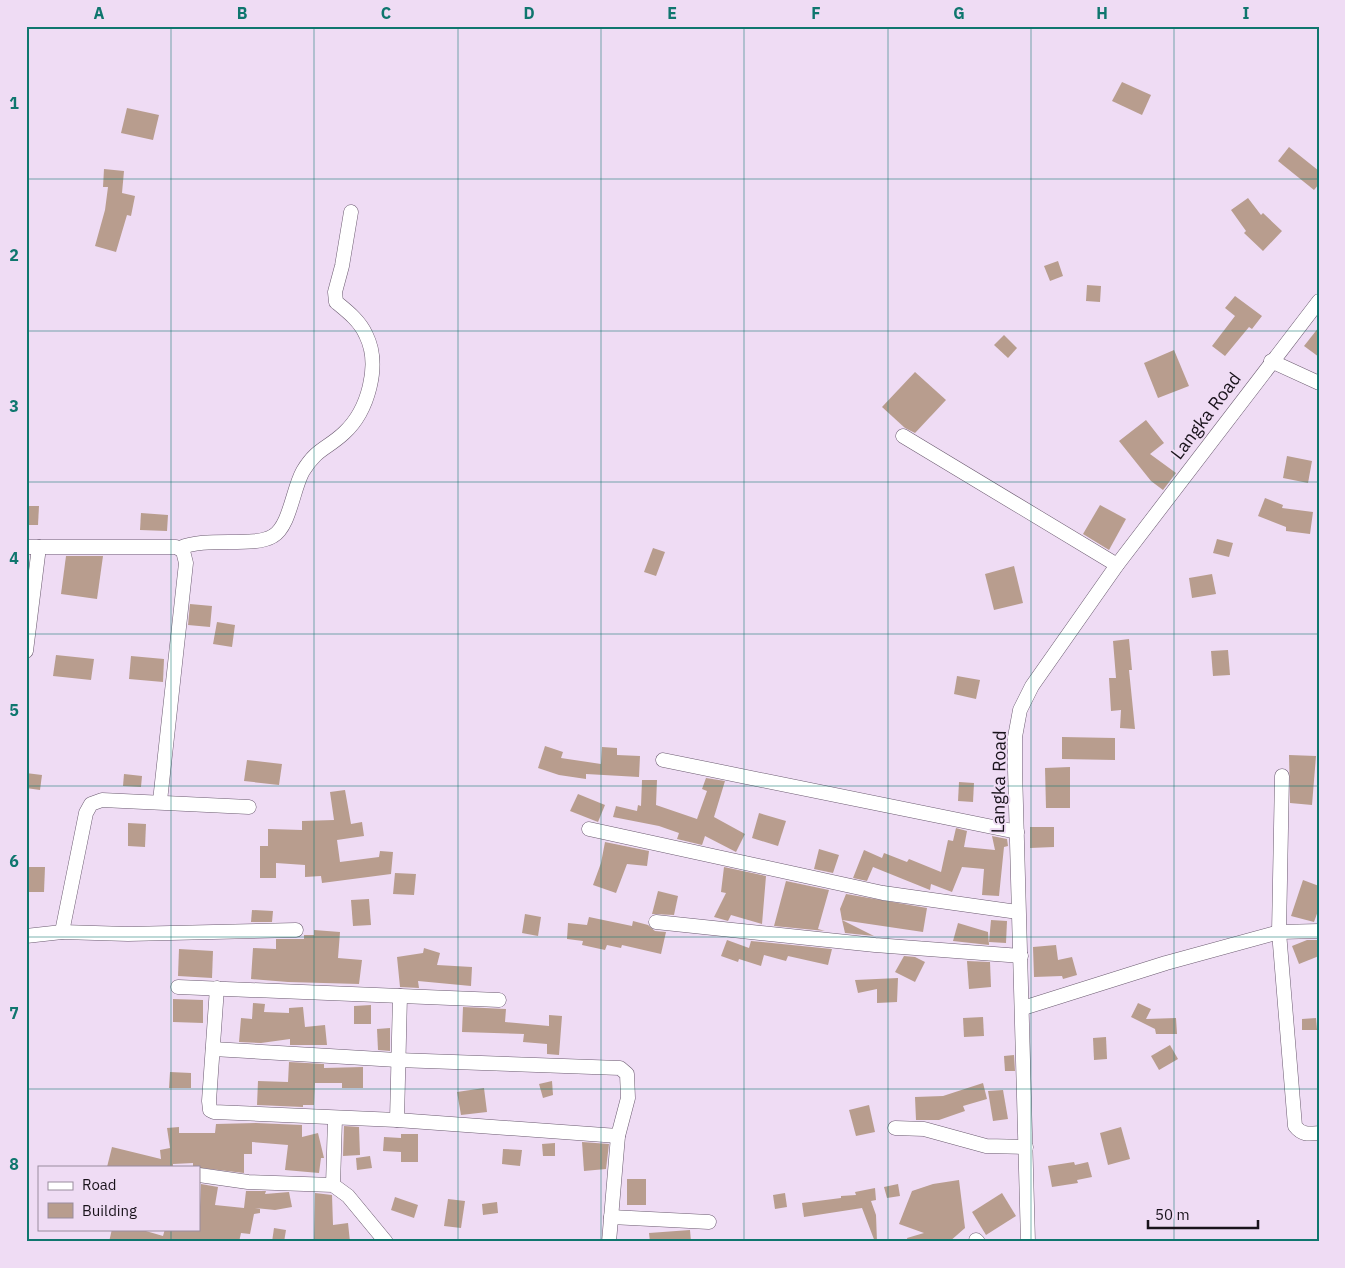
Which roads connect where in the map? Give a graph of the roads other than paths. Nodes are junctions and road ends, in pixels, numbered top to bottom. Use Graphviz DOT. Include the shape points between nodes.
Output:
graph roads {
  1 [pos="351,212"];
  2 [pos="1319,301"];
  3 [pos="1271,361"];
  4 [pos="1319,383"];
  5 [pos="903,436"];
  6 [pos="33,547"];
  7 [pos="180,548"];
  8 [pos="1117,566"];
  9 [pos="26,651"];
  10 [pos="663,760"];
  11 [pos="1282,776"];
  12 [pos="160,802"];
  13 [pos="249,807"];
  14 [pos="589,829"];
  15 [pos="1017,832"];
  16 [pos="1018,912"];
  17 [pos="656,922"];
  18 [pos="296,930"];
  19 [pos="1319,931"];
  20 [pos="62,932"];
  21 [pos="1279,932"];
  22 [pos="26,936"];
  23 [pos="1021,956"];
  24 [pos="178,987"];
  25 [pos="217,988"];
  26 [pos="400,996"];
  27 [pos="500,1000"];
  28 [pos="1023,1008"];
  29 [pos="213,1049"];
  30 [pos="397,1060"];
  31 [pos="335,1119"];
  32 [pos="398,1120"];
  33 [pos="895,1128"];
  34 [pos="1319,1133"];
  35 [pos="618,1136"];
  36 [pos="1026,1147"];
  37 [pos="200,1175"];
  38 [pos="333,1185"];
  39 [pos="611,1217"];
  40 [pos="709,1222"];
  41 [pos="386,1242"];
  42 [pos="609,1242"];
  43 [pos="1028,1242"];
  1 -- 7 [label="street" via="335,292 336,302 355,319 366,335 373,358 370,383 360,410 344,433 317,451 302,472 280,529 273,536 262,540 198,543"];
  2 -- 3 [label="street, Langka Road"];
  3 -- 4 [label="street"];
  3 -- 8 [label="street, Langka Road"];
  5 -- 8 [label="street"];
  6 -- 7 [label="street"];
  6 -- 9 [label="street"];
  7 -- 12 [label="street" via="186,563"];
  8 -- 15 [label="street, Langka Road" via="1032,686 1020,710 1015,737"];
  10 -- 15 [label="street"];
  11 -- 21 [label="street"];
  12 -- 13 [label="street"];
  12 -- 20 [label="street" via="102,800 91,804 86,813"];
  14 -- 16 [label="street" via="883,893"];
  15 -- 16 [label="street, Langka Road"];
  16 -- 23 [label="street, Langka Road"];
  17 -- 23 [label="street" via="875,945"];
  18 -- 20 [label="street" via="128,934"];
  19 -- 21 [label="street"];
  20 -- 22 [label="street"];
  21 -- 28 [label="street"];
  21 -- 34 [label="street" via="1295,1126 1299,1132"];
  23 -- 28 [label="street, Langka Road"];
  24 -- 25 [label="street"];
  25 -- 26 [label="street"];
  25 -- 29 [label="street"];
  26 -- 27 [label="street"];
  26 -- 30 [label="street"];
  28 -- 36 [label="street, Langka Road"];
  29 -- 30 [label="street"];
  29 -- 31 [label="street" via="210,1110"];
  30 -- 32 [label="street"];
  30 -- 35 [label="street" via="620,1068 627,1074 628,1098"];
  31 -- 32 [label="street"];
  31 -- 38 [label="street"];
  32 -- 35 [label="street"];
  33 -- 36 [label="street" via="924,1129 986,1146"];
  35 -- 39 [label="street"];
  36 -- 43 [label="street, Langka Road"];
  37 -- 38 [label="street" via="248,1182"];
  38 -- 41 [label="street" via="348,1196"];
  39 -- 40 [label="street"];
  39 -- 42 [label="street"];
}
